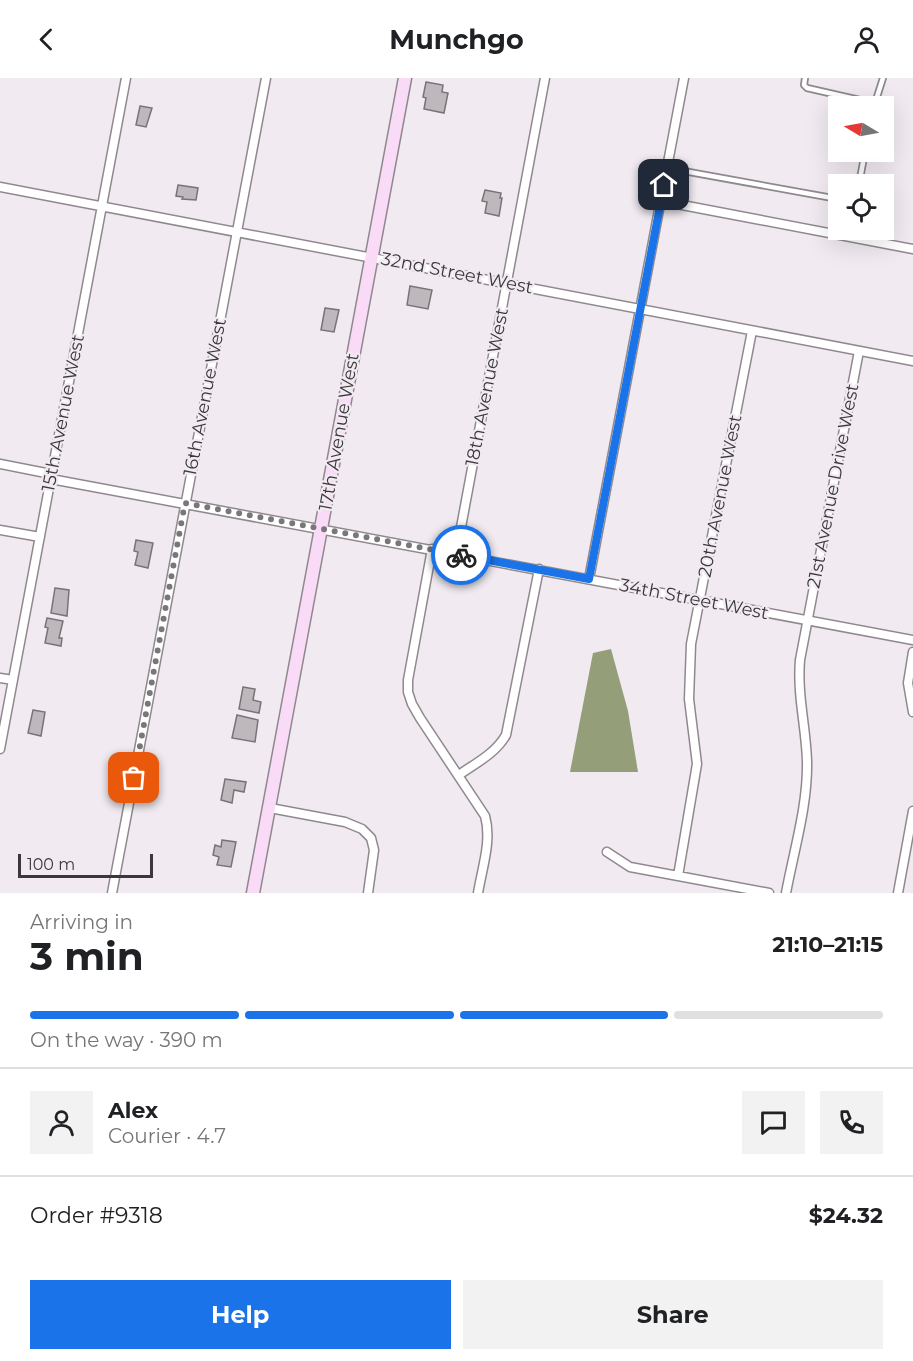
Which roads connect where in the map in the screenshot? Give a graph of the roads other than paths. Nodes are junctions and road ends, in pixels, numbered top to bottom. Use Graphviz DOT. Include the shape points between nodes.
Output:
graph roads {
  1 [pos="126,78"];
  2 [pos="266,78"];
  3 [pos="405,78"];
  4 [pos="545,78"];
  5 [pos="684,78"];
  6 [pos="805,78"];
  7 [pos="883,78"];
  8 [pos="841,96"];
  9 [pos="877,96"];
  10 [pos="667,168"];
  11 [pos="0,187"];
  12 [pos="828,198"];
  13 [pos="661,201"];
  14 [pos="102,206"];
  15 [pos="828,229"];
  16 [pos="237,232"];
  17 [pos="877,240"];
  18 [pos="913,249"];
  19 [pos="371,257"];
  20 [pos="507,282"];
  21 [pos="641,308"];
  22 [pos="752,331"];
  23 [pos="859,351"];
  24 [pos="913,361"];
  25 [pos="0,464"];
  26 [pos="51,476"];
  27 [pos="185,503"];
  28 [pos="322,528"];
  29 [pos="0,530"];
  30 [pos="40,537"];
  31 [pos="432,549"];
  32 [pos="456,554"];
  33 [pos="539,569"];
  34 [pos="589,579"];
  35 [pos="700,600"];
  36 [pos="808,621"];
  37 [pos="913,640"];
  38 [pos="913,652"];
  39 [pos="0,678"];
  40 [pos="13,680"];
  41 [pos="913,712"];
  42 [pos="1,739"];
  43 [pos="0,749"];
  44 [pos="459,775"];
  45 [pos="270,808"];
  46 [pos="913,811"];
  47 [pos="607,852"];
  48 [pos="678,876"];
  49 [pos="112,893"];
  50 [pos="254,893"];
  51 [pos="368,893"];
  52 [pos="478,893"];
  53 [pos="769,893"];
  54 [pos="786,893"];
  55 [pos="898,893"];
  1 -- 14 [label="street, 15th Avenue West"];
  2 -- 16 [label="street, 16th Avenue West"];
  3 -- 19 [label="street, 17th Avenue West"];
  4 -- 20 [label="street, 18th Avenue West"];
  5 -- 10 [label="street"];
  6 -- 8 [label="lane" via="807,88"];
  7 -- 9 [label="lane"];
  10 -- 12 [label="lane"];
  10 -- 13 [label="street"];
  11 -- 14 [label="street, 32nd Street West"];
  13 -- 15 [label="street"];
  13 -- 21 [label="street"];
  14 -- 16 [label="street, 32nd Street West"];
  14 -- 26 [label="street, 15th Avenue West"];
  16 -- 19 [label="street, 32nd Street West"];
  16 -- 27 [label="street, 16th Avenue West"];
  17 -- 18 [label="street"];
  19 -- 20 [label="street, 32nd Street West"];
  19 -- 28 [label="street, 17th Avenue West"];
  20 -- 21 [label="street, 32nd Street West"];
  20 -- 32 [label="street, 18th Avenue West"];
  21 -- 22 [label="street, 32nd Street West"];
  21 -- 34 [label="street"];
  22 -- 23 [label="street, 32nd Street West"];
  22 -- 35 [label="street, 20th Avenue West"];
  23 -- 24 [label="street, 32nd Street West"];
  23 -- 36 [label="street, 21st Avenue Drive West"];
  25 -- 26 [label="street, 34th Street West"];
  26 -- 27 [label="street, 34th Street West"];
  26 -- 30 [label="street, 15th Avenue West"];
  27 -- 28 [label="street, 34th Street West"];
  27 -- 49 [label="street, 16th Avenue West"];
  28 -- 31 [label="street, 34th Street West"];
  28 -- 45 [label="street, 17th Avenue West"];
  29 -- 30 [label="street"];
  30 -- 40 [label="street, 15th Avenue West"];
  31 -- 32 [label="street, 34th Street West"];
  31 -- 44 [label="street" via="408,692 420,718"];
  32 -- 33 [label="street, 34th Street West"];
  33 -- 34 [label="street, 34th Street West"];
  33 -- 44 [label="street" via="506,735 490,754"];
  34 -- 35 [label="street, 34th Street West"];
  35 -- 36 [label="street, 34th Street West"];
  35 -- 48 [label="street, 20th Avenue West" via="688,682 698,764"];
  36 -- 37 [label="street, 34th Street West"];
  36 -- 54 [label="street, 21st Avenue Drive West" via="798,680 806,734 806,783"];
  38 -- 41 [label="street" via="908,683"];
  39 -- 40 [label="street"];
  40 -- 42 [label="street, 15th Avenue West"];
  42 -- 43 [label="street, 15th Avenue West"];
  44 -- 52 [label="street" via="487,824"];
  45 -- 50 [label="street, 17th Avenue West"];
  45 -- 51 [label="street" via="345,822 362,829 371,838 374,850"];
  46 -- 55 [label="street"];
  47 -- 48 [label="street" via="630,867"];
  48 -- 53 [label="street"];
}
